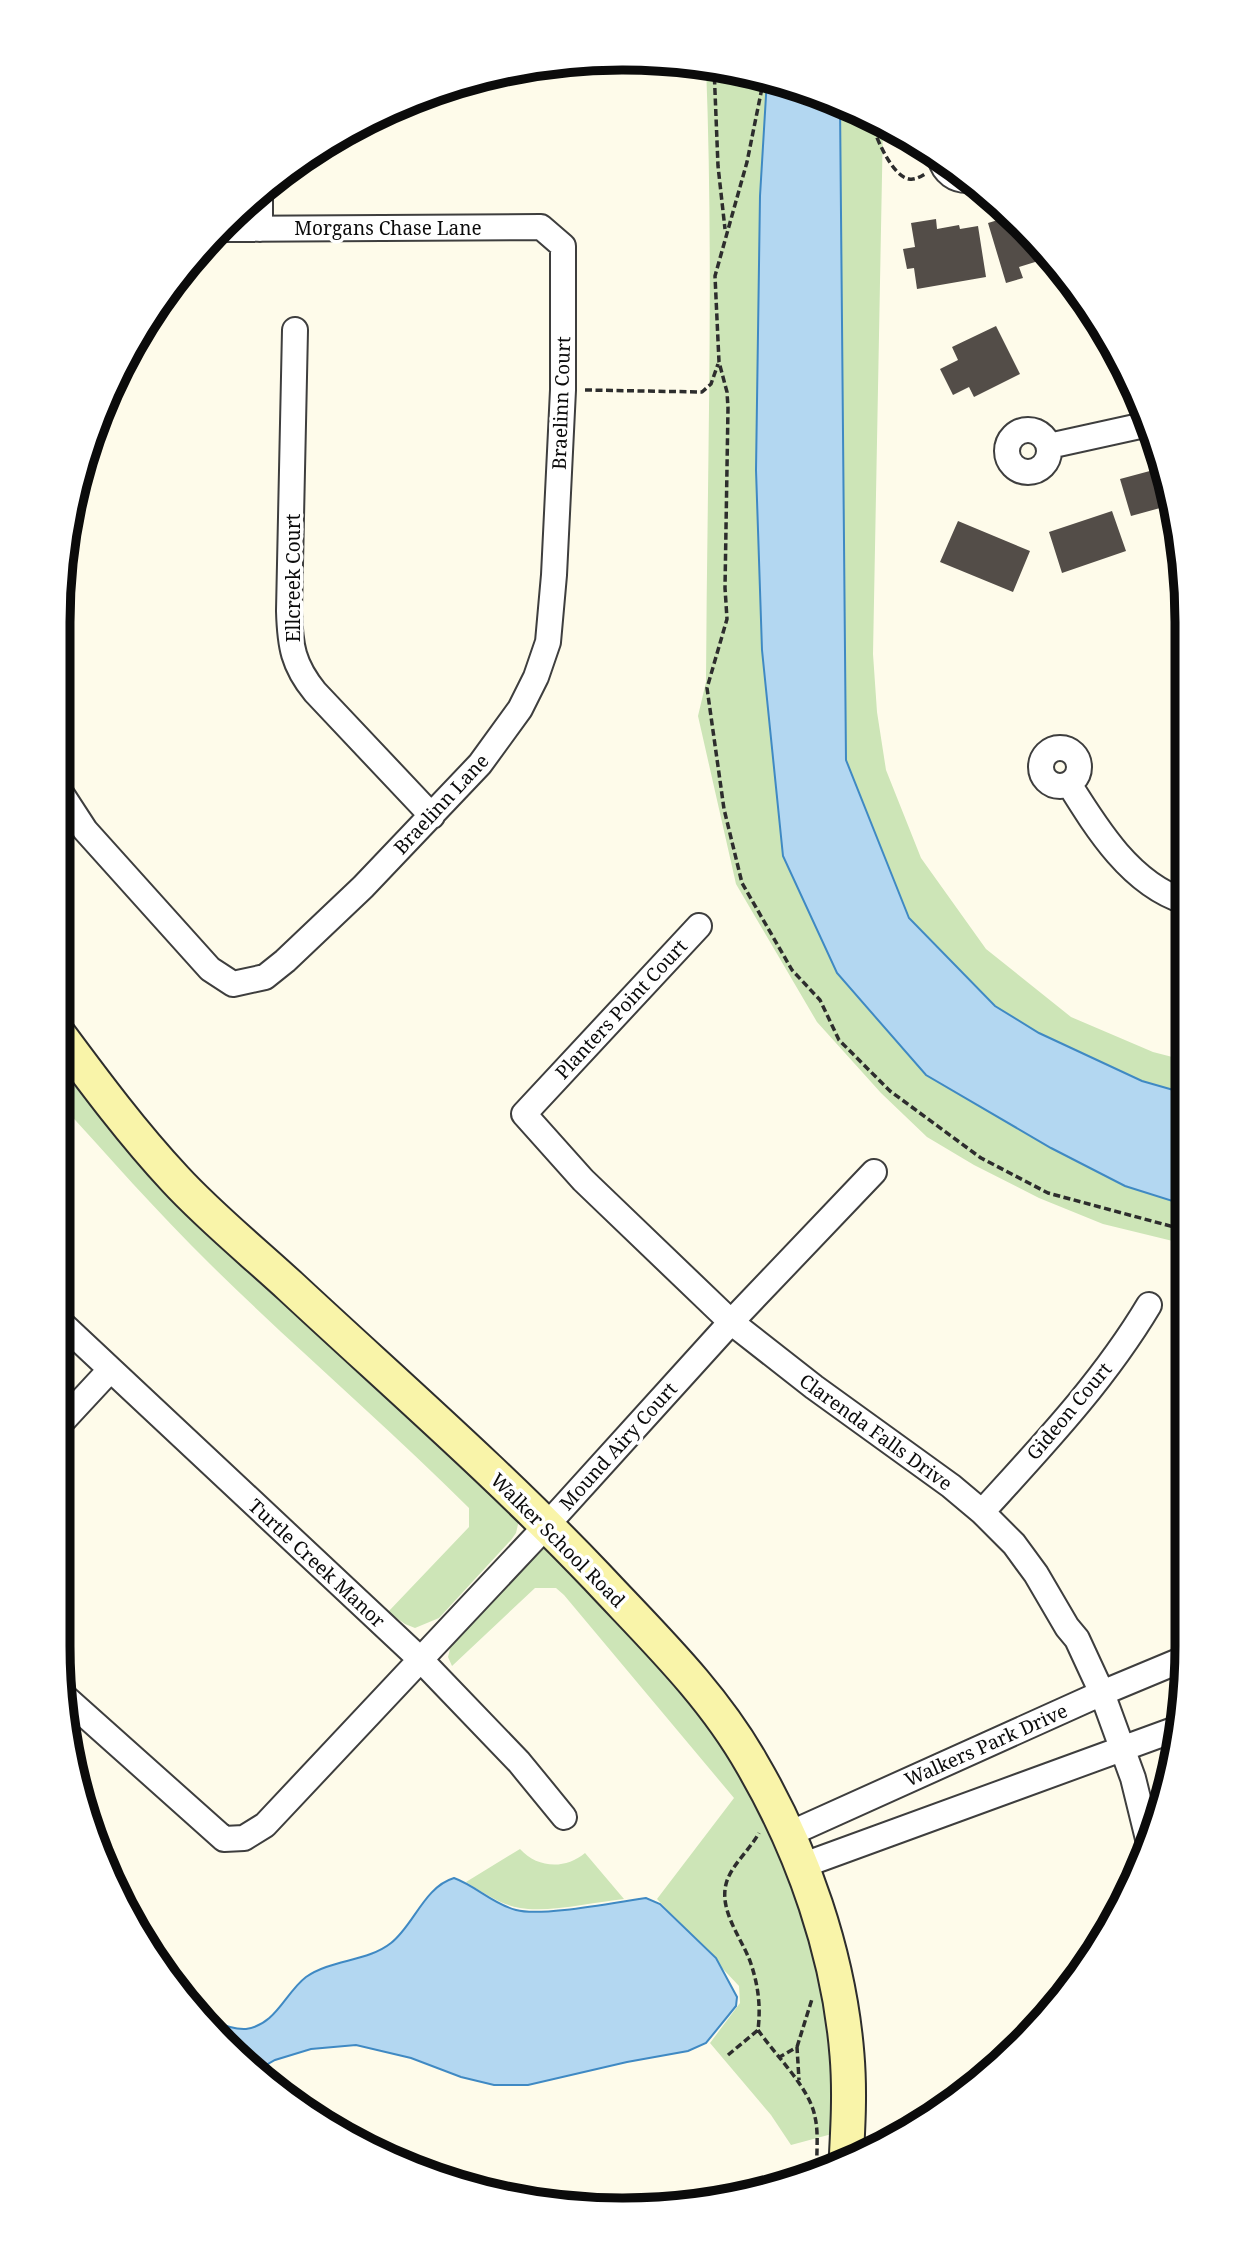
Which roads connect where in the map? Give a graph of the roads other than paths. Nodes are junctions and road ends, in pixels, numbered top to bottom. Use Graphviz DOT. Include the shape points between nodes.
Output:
graph roads {
  1 [pos="260,205"];
  2 [pos="235,229"];
  3 [pos="260,229"];
  4 [pos="554,236"];
  5 [pos="295,330"];
  6 [pos="1139,426"];
  7 [pos="1049,446"];
  8 [pos="554,575"];
  9 [pos="1069,784"];
  10 [pos="70,807"];
  11 [pos="432,816"];
  12 [pos="1175,898"];
  13 [pos="699,926"];
  14 [pos="70,1049"];
  15 [pos="543,1092"];
  16 [pos="873,1172"];
  17 [pos="1149,1305"];
  18 [pos="731,1322"];
  19 [pos="70,1332"];
  20 [pos="110,1370"];
  21 [pos="70,1413"];
  22 [pos="982,1512"];
  23 [pos="547,1525"];
  24 [pos="420,1659"];
  25 [pos="1175,1663"];
  26 [pos="1102,1693"];
  27 [pos="74,1705"];
  28 [pos="1168,1732"];
  29 [pos="1122,1748"];
  30 [pos="564,1817"];
  31 [pos="782,1824"];
  32 [pos="1145,1826"];
  33 [pos="801,1866"];
  34 [pos="846,2150"];
  1 -- 3 [label="street"];
  2 -- 3 [label="street, Morgans Chase Lane"];
  3 -- 4 [label="street, Morgans Chase Lane" via="541,227"];
  4 -- 8 [label="street, Braelinn Court" via="563,246 563,390"];
  5 -- 11 [label="street, Ellcreek Court" via="289,611 293,656 315,692"];
  6 -- 7 [label="street"];
  8 -- 11 [label="street, Braelinn Lane" via="548,642 520,709 480,764"];
  9 -- 12 [label="street" via="1097,828 1132,869"];
  10 -- 11 [label="street, Braelinn Lane" via="85,830 210,969 233,984 265,977 285,961"];
  13 -- 15 [label="street, Planters Point Court"];
  14 -- 23 [label="street, Walker School Road" via="175,1180"];
  15 -- 18 [label="street, Clarenda Falls Drive" via="524,1114 583,1180"];
  16 -- 18 [label="street, Mound Airy Court"];
  17 -- 22 [label="street, Gideon Court" via="1106,1369"];
  18 -- 22 [label="street, Clarenda Falls Drive"];
  18 -- 23 [label="street, Mound Airy Court"];
  19 -- 20 [label="street, Turtle Creek Manor"];
  20 -- 21 [label="street"];
  20 -- 24 [label="street, Turtle Creek Manor"];
  22 -- 26 [label="street, Clarenda Falls Drive" via="1036,1574 1077,1639"];
  23 -- 24 [label="street, Mound Airy Court"];
  23 -- 31 [label="street, Walker School Road" via="714,1707 751,1761"];
  24 -- 27 [label="street, Mound Airy Court" via="265,1825 244,1838 224,1839"];
  24 -- 30 [label="street, Turtle Creek Manor" via="519,1762"];
  25 -- 26 [label="street, Walkers Park Drive"];
  26 -- 29 [label="street, Clarenda Falls Drive"];
  26 -- 31 [label="street, Walkers Park Drive"];
  28 -- 29 [label="street"];
  29 -- 32 [label="street, Clarenda Falls Drive"];
  29 -- 33 [label="street"];
  31 -- 33 [label="street, Walker School Road"];
  33 -- 34 [label="street, Walker School Road" via="840,1999 847,2056"];
}
